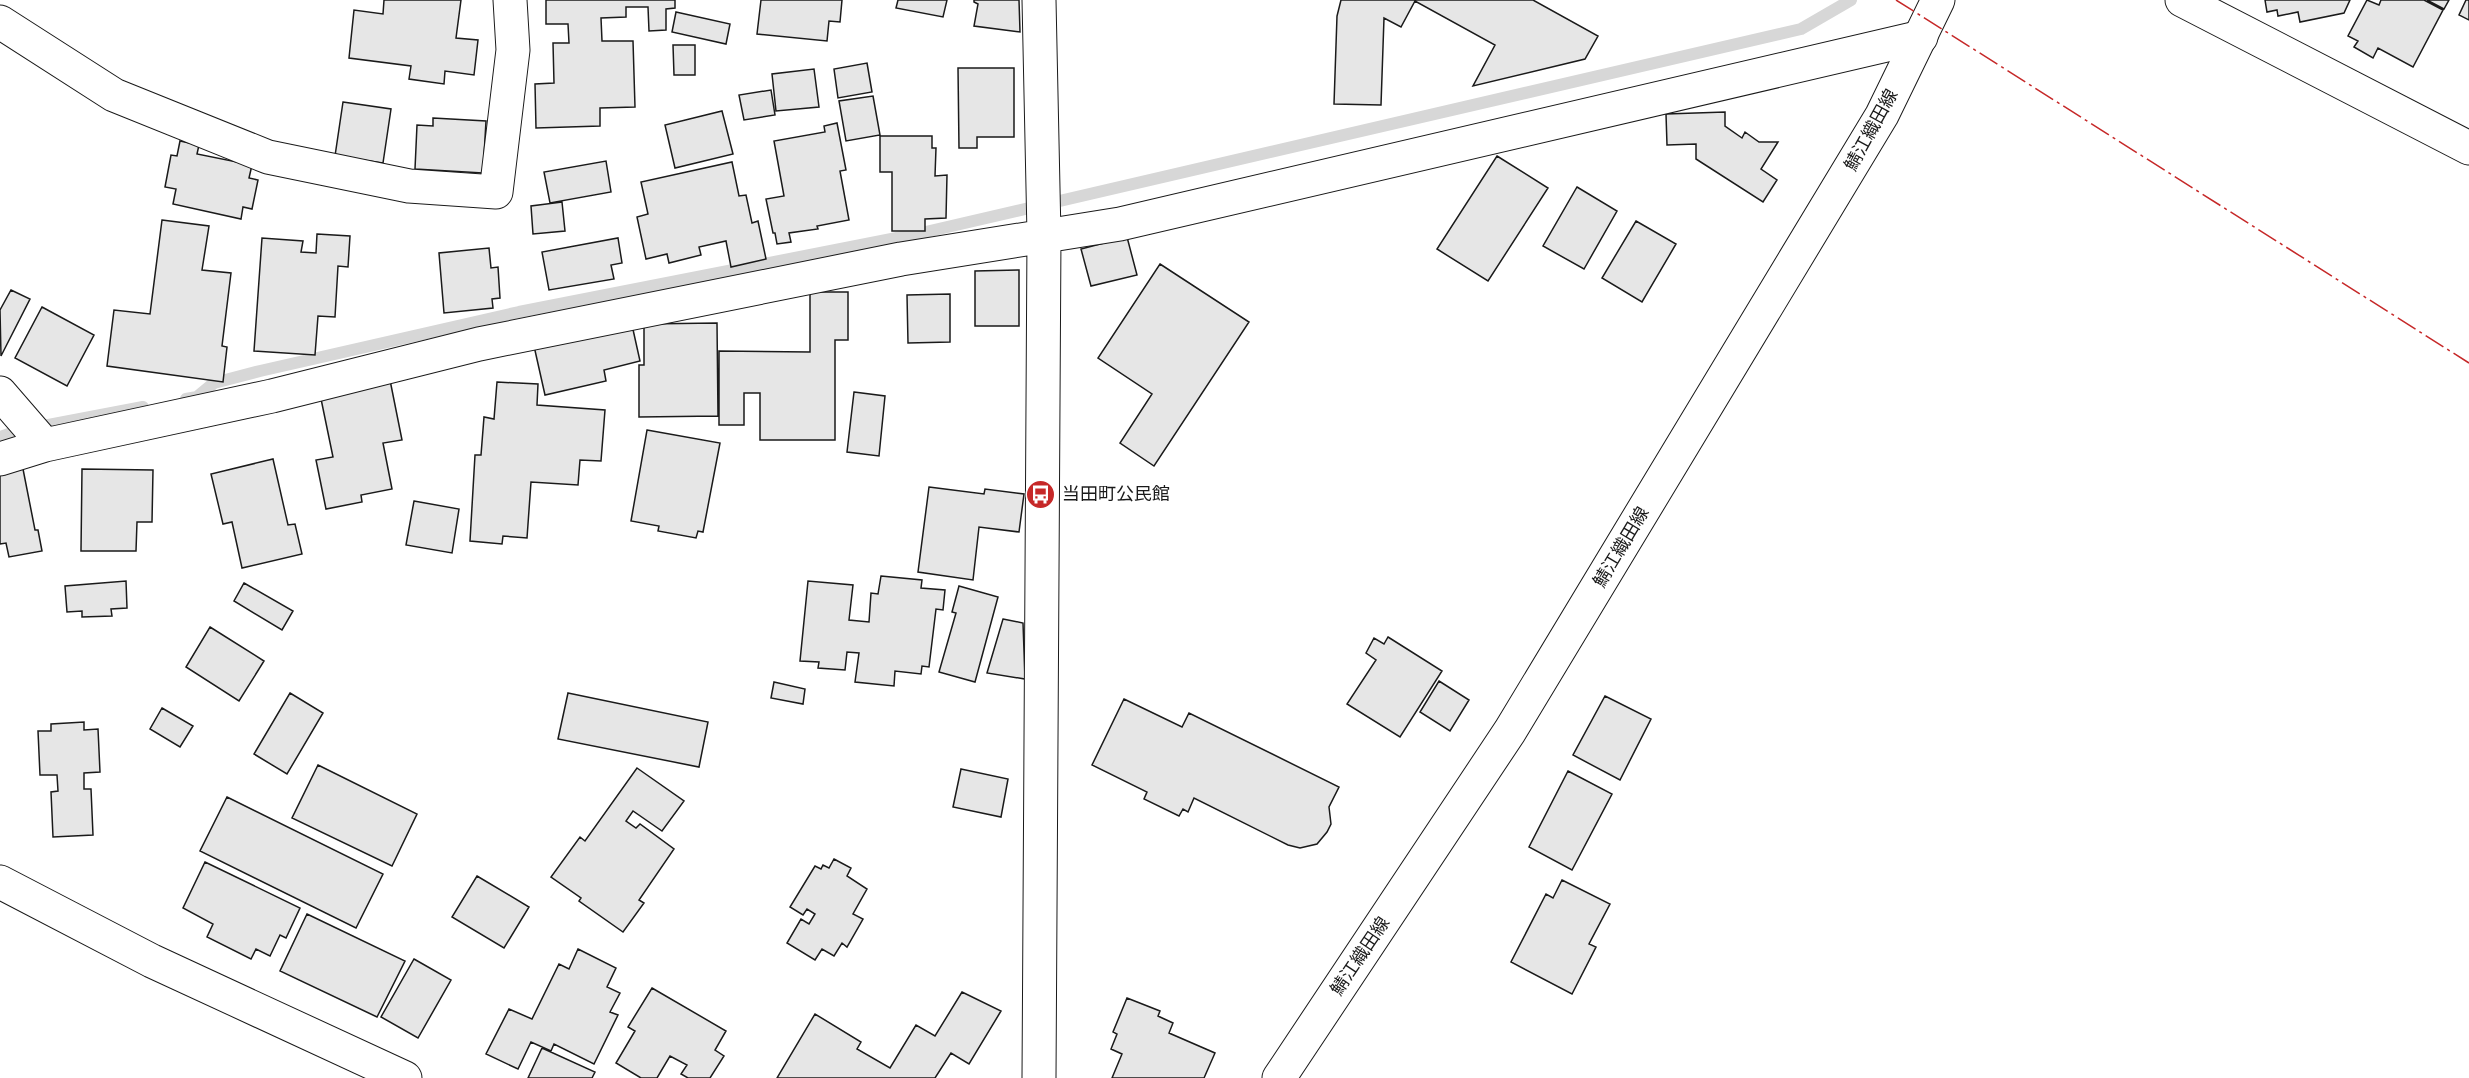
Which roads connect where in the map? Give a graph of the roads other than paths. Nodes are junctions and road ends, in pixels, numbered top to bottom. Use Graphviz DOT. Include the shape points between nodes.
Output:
graph roads {
  1 [pos="510,0"];
  2 [pos="1039,0"];
  3 [pos="1938,0"];
  4 [pos="2182,0"];
  5 [pos="0,22"];
  6 [pos="1921,37"];
  7 [pos="2469,148"];
  8 [pos="1044,235"];
  9 [pos="0,393"];
  10 [pos="45,445"];
  11 [pos="0,459"];
  12 [pos="0,882"];
  13 [pos="405,1078"];
  14 [pos="1039,1078"];
  15 [pos="1279,1078"];
  1 -- 5 [label="street" via="513,50 496,192 408,186 268,157 114,95"];
  2 -- 8 [label="street"];
  3 -- 6 [label="street, 鯖江織田線"];
  4 -- 7 [label="street"];
  6 -- 8 [label="street" via="1120,224"];
  6 -- 15 [label="street, 鯖江織田線" via="1882,115 1516,721"];
  8 -- 10 [label="street" via="900,259 479,344 272,396"];
  8 -- 14 [label="street"];
  9 -- 10 [label="street"];
  10 -- 11 [label="street"];
  12 -- 13 [label="street" via="152,961"];
}
